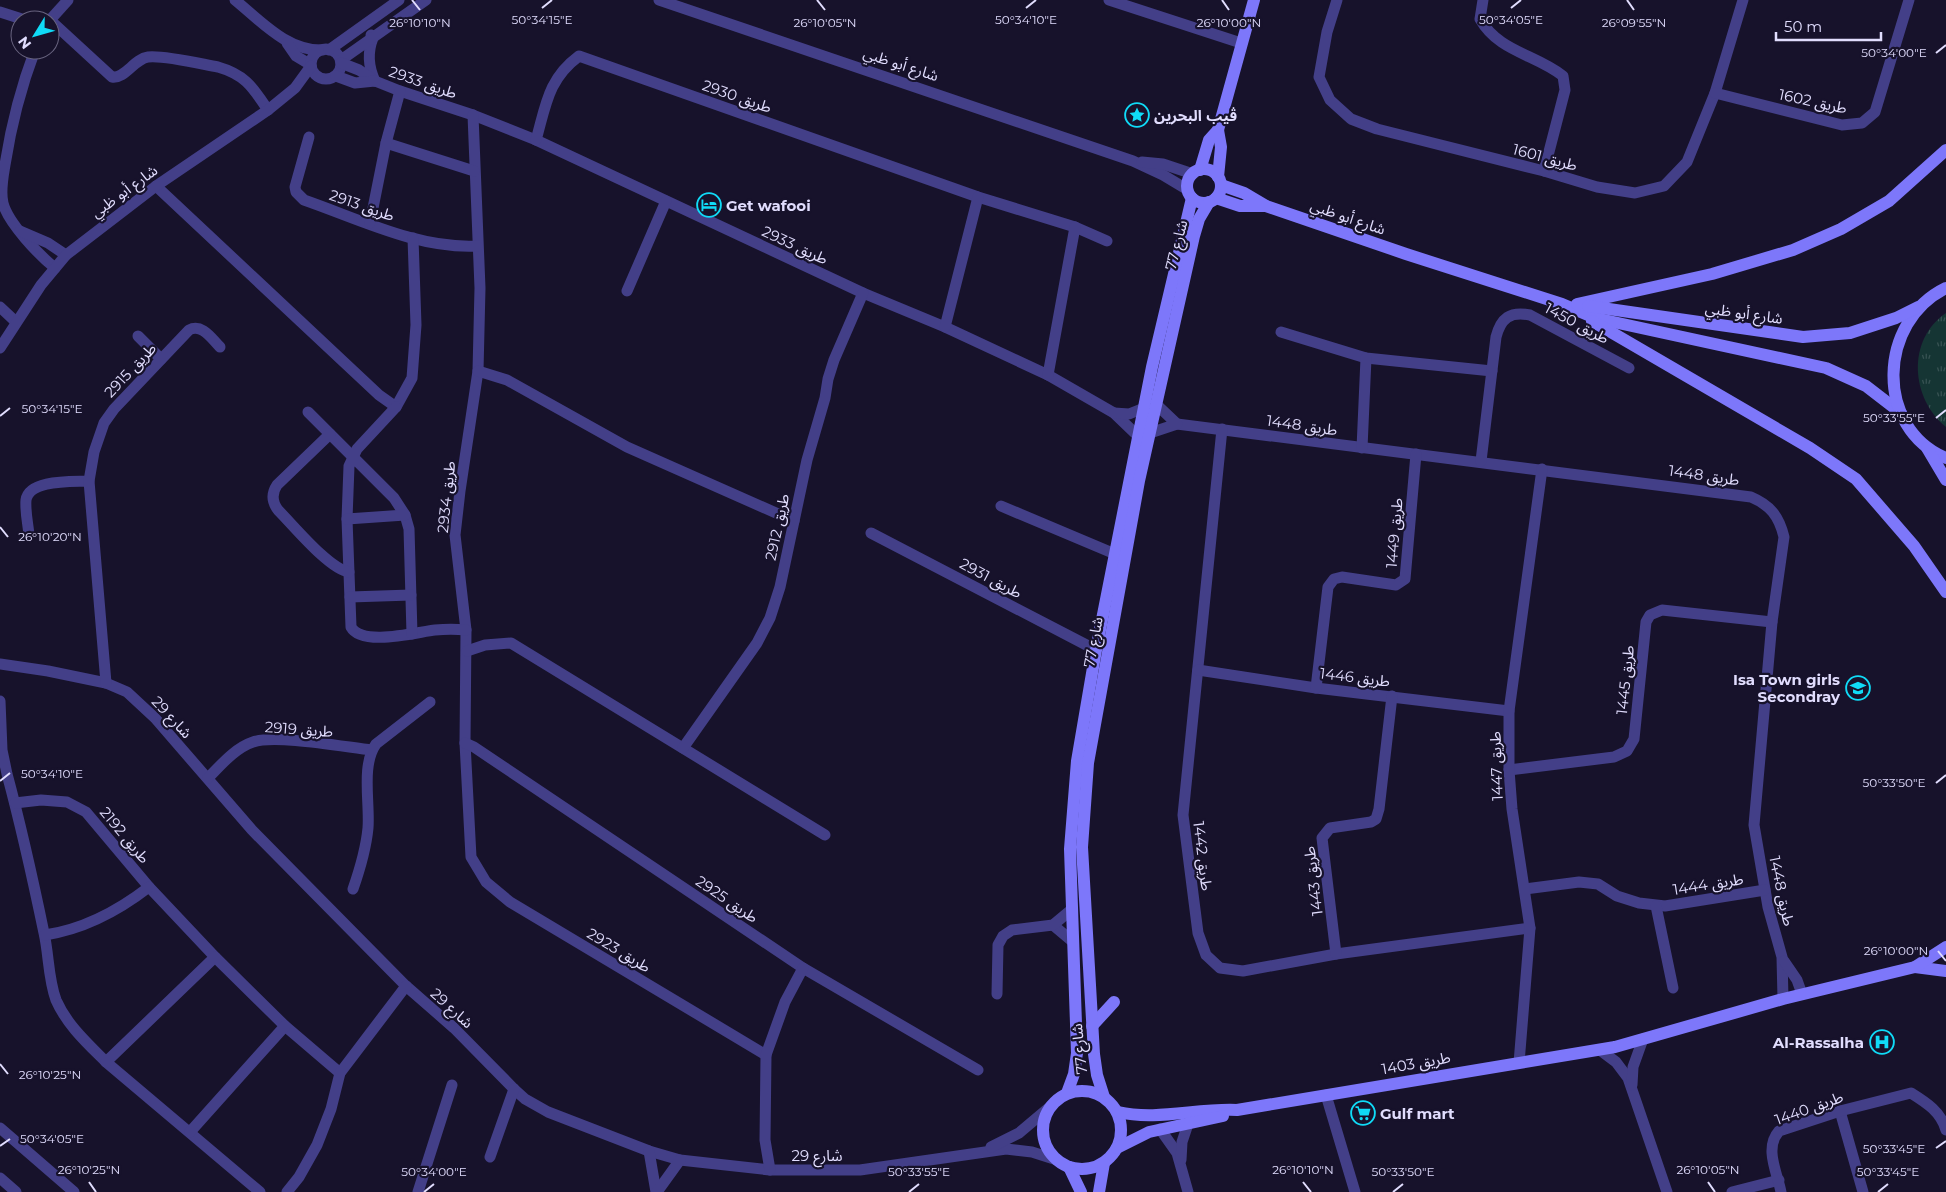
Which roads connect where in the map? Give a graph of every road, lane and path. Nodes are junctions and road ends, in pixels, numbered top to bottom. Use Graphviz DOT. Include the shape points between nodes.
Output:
graph roads {
  1 [pos="68,0"];
  2 [pos="236,0"];
  3 [pos="399,0"];
  4 [pos="426,0"];
  5 [pos="658,0"];
  6 [pos="1109,0"];
  7 [pos="1254,0"];
  8 [pos="1337,0"];
  9 [pos="1483,0"];
  10 [pos="1743,0"];
  11 [pos="1909,0"];
  12 [pos="59,10"];
  13 [pos="364,26"];
  14 [pos="60,29"];
  15 [pos="373,38"];
  16 [pos="286,41"];
  17 [pos="1241,43"];
  18 [pos="326,50"];
  19 [pos="32,60"];
  20 [pos="341,61"];
  21 [pos="311,66"];
  22 [pos="336,76"];
  23 [pos="321,78"];
  24 [pos="375,81"];
  25 [pos="295,88"];
  26 [pos="400,91"];
  27 [pos="1716,93"];
  28 [pos="268,110"];
  29 [pos="473,115"];
  30 [pos="1218,130"];
  31 [pos="309,137"];
  32 [pos="536,140"];
  33 [pos="386,143"];
  34 [pos="1946,150"];
  35 [pos="1132,161"];
  36 [pos="474,171"];
  37 [pos="1544,171"];
  38 [pos="1197,172"];
  39 [pos="1219,181"];
  40 [pos="156,186"];
  41 [pos="1190,194"];
  42 [pos="978,197"];
  43 [pos="1212,200"];
  44 [pos="666,201"];
  45 [pos="1266,206"];
  46 [pos="370,223"];
  47 [pos="1075,227"];
  48 [pos="20,231"];
  49 [pos="414,238"];
  50 [pos="1107,241"];
  51 [pos="478,246"];
  52 [pos="66,255"];
  53 [pos="55,268"];
  54 [pos="1946,288"];
  55 [pos="627,291"];
  56 [pos="863,293"];
  57 [pos="0,307"];
  58 [pos="1918,307"];
  59 [pos="1577,308"];
  60 [pos="16,322"];
  61 [pos="945,327"];
  62 [pos="1281,332"];
  63 [pos="138,336"];
  64 [pos="220,347"];
  65 [pos="0,348"];
  66 [pos="1366,358"];
  67 [pos="161,359"];
  68 [pos="1629,368"];
  69 [pos="1492,371"];
  70 [pos="478,372"];
  71 [pos="1048,375"];
  72 [pos="1157,406"];
  73 [pos="396,407"];
  74 [pos="1144,408"];
  75 [pos="308,412"];
  76 [pos="1114,413"];
  77 [pos="1901,414"];
  78 [pos="1177,424"];
  79 [pos="1222,429"];
  80 [pos="330,434"];
  81 [pos="1145,435"];
  82 [pos="1924,444"];
  83 [pos="1362,448"];
  84 [pos="1416,454"];
  85 [pos="353,456"];
  86 [pos="1946,458"];
  87 [pos="1481,461"];
  88 [pos="1542,469"];
  89 [pos="1946,480"];
  90 [pos="89,481"];
  91 [pos="1001,506"];
  92 [pos="405,515"];
  93 [pos="347,519"];
  94 [pos="794,521"];
  95 [pos="871,533"];
  96 [pos="29,535"];
  97 [pos="1115,554"];
  98 [pos="349,572"];
  99 [pos="1946,592"];
  100 [pos="411,595"];
  101 [pos="350,598"];
  102 [pos="1772,622"];
  103 [pos="466,630"];
  104 [pos="412,634"];
  105 [pos="1096,650"];
  106 [pos="467,651"];
  107 [pos="0,664"];
  108 [pos="1198,670"];
  109 [pos="106,683"];
  110 [pos="1316,688"];
  111 [pos="1392,696"];
  112 [pos="0,701"];
  113 [pos="430,702"];
  114 [pos="1509,711"];
  115 [pos="465,743"];
  116 [pos="683,748"];
  117 [pos="372,750"];
  118 [pos="1509,770"];
  119 [pos="208,778"];
  120 [pos="15,803"];
  121 [pos="825,835"];
  122 [pos="471,857"];
  123 [pos="149,887"];
  124 [pos="353,889"];
  125 [pos="1525,889"];
  126 [pos="1765,890"];
  127 [pos="1656,906"];
  128 [pos="1072,910"];
  129 [pos="1053,925"];
  130 [pos="1530,928"];
  131 [pos="45,935"];
  132 [pos="1072,941"];
  133 [pos="1946,947"];
  134 [pos="1336,954"];
  135 [pos="215,957"];
  136 [pos="1782,957"];
  137 [pos="803,968"];
  138 [pos="1915,968"];
  139 [pos="1946,971"];
  140 [pos="406,986"];
  141 [pos="1673,988"];
  142 [pos="997,994"];
  143 [pos="1802,994"];
  144 [pos="1783,999"];
  145 [pos="1114,1002"];
  146 [pos="285,1026"];
  147 [pos="1092,1026"];
  148 [pos="1643,1039"];
  149 [pos="1600,1050"];
  150 [pos="766,1055"];
  151 [pos="106,1062"];
  152 [pos="1520,1063"];
  153 [pos="978,1070"];
  154 [pos="340,1073"];
  155 [pos="452,1085"];
  156 [pos="1632,1087"];
  157 [pos="514,1089"];
  158 [pos="1067,1094"];
  159 [pos="1326,1095"];
  160 [pos="1104,1097"];
  161 [pos="1051,1106"];
  162 [pos="1237,1110"];
  163 [pos="1840,1111"];
  164 [pos="1118,1112"];
  165 [pos="1188,1124"];
  166 [pos="0,1128"];
  167 [pos="1160,1129"];
  168 [pos="1946,1130"];
  169 [pos="190,1132"];
  170 [pos="1117,1148"];
  171 [pos="649,1151"];
  172 [pos="980,1152"];
  173 [pos="490,1157"];
  174 [pos="680,1160"];
  175 [pos="1057,1160"];
  176 [pos="1181,1162"];
  177 [pos="1104,1163"];
  178 [pos="1069,1167"];
  179 [pos="770,1170"];
  180 [pos="0,1178"];
  181 [pos="1778,1180"];
  182 [pos="16,1192"];
  183 [pos="74,1192"];
  184 [pos="260,1192"];
  185 [pos="287,1192"];
  186 [pos="418,1192"];
  187 [pos="657,1192"];
  188 [pos="1081,1192"];
  189 [pos="1099,1192"];
  190 [pos="1188,1192"];
  191 [pos="1355,1192"];
  192 [pos="1666,1192"];
  193 [pos="1732,1192"];
  194 [pos="1781,1192"];
  195 [pos="1863,1192"];
  1 -- 12 [label="street"];
  2 -- 16 [label="street"];
  3 -- 13 [label="street"];
  4 -- 15 [label="street"];
  5 -- 35 [label="street, شارع أبو ظبي"];
  6 -- 17 [label="street"];
  7 -- 17 [label="street"];
  8 -- 37 [label="street, طريق 1601" via="1326,32 1319,78 1330,100 1351,119 1377,129"];
  9 -- 37 [label="street" via="1480,19 1487,32 1504,45 1563,76 1565,90"];
  10 -- 27 [label="street, طريق 1601"];
  11 -- 27 [label="street, طريق 1602" via="1875,112 1862,124 1842,125"];
  13 -- 15 [label="street"];
  13 -- 18 [label="street"];
  14 -- 28 [label="street" via="112,77 120,76 134,63 147,57 218,67 230,70 249,83"];
  15 -- 20 [label="street"];
  15 -- 24 [label="street" via="368,55"];
  16 -- 18 [label="street" via="308,49"];
  16 -- 21 [label="street" via="296,56"];
  17 -- 30 [label="street"];
  18 -- 20 [label="street" via="334,52"];
  18 -- 21 [label="street" via="313,57"];
  19 -- 48 [label="street" via="12,126 1,191 6,213"];
  20 -- 22 [label="street"];
  20 -- 24 [label="street, طريق 2933"];
  21 -- 23 [label="street" via="316,76"];
  21 -- 25 [label="street, شارع أبو ظبي"];
  22 -- 23 [label="street"];
  22 -- 24 [label="street, طريق 2933" via="355,83"];
  23 -- 25 [label="street, شارع أبو ظبي"];
  24 -- 26 [label="street, طريق 2933"];
  25 -- 28 [label="street, شارع أبو ظبي"];
  26 -- 29 [label="street, طريق 2933"];
  26 -- 33 [label="street"];
  27 -- 37 [label="street, طريق 1601" via="1687,162 1664,186 1635,193 1597,187"];
  28 -- 40 [label="street, شارع أبو ظبي"];
  29 -- 32 [label="street, طريق 2933"];
  29 -- 36 [label="street, طريق 2934"];
  30 -- 38 [label="street" via="1209,140"];
  30 -- 39 [label="street" via="1221,147"];
  31 -- 46 [label="street, طريق 2913" via="295,187 299,197"];
  32 -- 42 [label="street, طريق 2930" via="550,88 565,66 578,56"];
  32 -- 44 [label="street, طريق 2933"];
  33 -- 36 [label="street"];
  33 -- 46 [label="street"];
  34 -- 59 [label="street" via="1889,200 1841,229 1793,250"];
  35 -- 38 [label="street, شارع أبو ظبي"];
  35 -- 41 [label="street, شارع أبو ظبي" via="1163,175"];
  36 -- 51 [label="street, طريق 2934"];
  38 -- 39 [label="street" via="1210,170"];
  38 -- 41 [label="street" via="1188,181"];
  39 -- 43 [label="street" via="1218,194"];
  39 -- 45 [label="street, شارع أبو ظبي"];
  40 -- 52 [label="street, شارع أبو ظبي"];
  40 -- 73 [label="street" via="379,395"];
  41 -- 43 [label="street" via="1200,202"];
  41 -- 74 [label="street, شارع 77"];
  42 -- 47 [label="street, طريق 2930"];
  42 -- 61 [label="street"];
  43 -- 45 [label="street, شارع أبو ظبي" via="1240,206"];
  43 -- 72 [label="street, شارع 77" via="1199,219 1194,236"];
  44 -- 55 [label="street"];
  44 -- 56 [label="street, طريق 2933"];
  45 -- 59 [label="street, شارع أبو ظبي"];
  46 -- 49 [label="street, طريق 2913"];
  47 -- 50 [label="street, طريق 2930"];
  47 -- 71 [label="street"];
  48 -- 52 [label="street"];
  48 -- 53 [label="street" via="40,256"];
  49 -- 51 [label="street, طريق 2913" via="439,245"];
  49 -- 73 [label="street" via="416,324 412,378"];
  51 -- 70 [label="street, طريق 2934"];
  52 -- 53 [label="street, شارع أبو ظبي"];
  53 -- 60 [label="street, شارع أبو ظبي"];
  54 -- 58 [label="street"];
  56 -- 61 [label="street, طريق 2933"];
  56 -- 94 [label="street, طريق 2912" via="831,370"];
  57 -- 60 [label="street"];
  58 -- 59 [label="street, شارع أبو ظبي" via="1858,331 1802,337"];
  58 -- 77 [label="street" via="1902,331 1893,358 1893,386"];
  59 -- 77 [label="street, شارع أبو ظبي" via="1595,318 1640,329 1826,368 1866,386"];
  59 -- 99 [label="street" via="1635,347 1810,448 1856,479 1914,546"];
  60 -- 65 [label="street, شارع أبو ظبي"];
  61 -- 71 [label="street, طريق 2933"];
  62 -- 66 [label="street"];
  63 -- 67 [label="street"];
  64 -- 67 [label="street, طريق 2915" via="200,328 194,327"];
  66 -- 69 [label="street"];
  66 -- 83 [label="street"];
  67 -- 90 [label="street, طريق 2915" via="104,423 95,446"];
  68 -- 69 [label="street, طريق 1450" via="1522,314 1506,318 1499,327"];
  69 -- 87 [label="street, طريق 1450"];
  70 -- 94 [label="street" via="507,380 627,446"];
  70 -- 103 [label="street, طريق 2934" via="456,535"];
  71 -- 76 [label="street, طريق 2933"];
  72 -- 78 [label="street"];
  72 -- 81 [label="street, شارع 77"];
  73 -- 85 [label="street" via="361,443"];
  74 -- 76 [label="street" via="1129,414"];
  74 -- 81 [label="street, شارع 77"];
  75 -- 80 [label="street"];
  76 -- 81 [label="street, طريق 2933"];
  77 -- 82 [label="street"];
  78 -- 79 [label="street, طريق 1448"];
  78 -- 81 [label="street, طريق 1448"];
  79 -- 83 [label="street, طريق 1448"];
  79 -- 108 [label="street, طريق 1442"];
  80 -- 85 [label="street"];
  80 -- 98 [label="street" via="277,485 273,502 328,560 340,570"];
  81 -- 97 [label="street, شارع 77"];
  81 -- 147 [label="street, شارع 77" via="1084,806 1082,847"];
  82 -- 86 [label="street"];
  82 -- 89 [label="street"];
  83 -- 84 [label="street, طريق 1448"];
  84 -- 87 [label="street, طريق 1448"];
  84 -- 110 [label="street, طريق 1449" via="1405,579 1396,585 1342,576 1330,582"];
  85 -- 92 [label="street" via="394,498"];
  85 -- 93 [label="street" via="348,476"];
  87 -- 88 [label="street, طريق 1448"];
  88 -- 102 [label="street, طريق 1448" via="1751,497 1764,502 1781,524 1784,537"];
  88 -- 114 [label="street, طريق 1447"];
  90 -- 96 [label="street" via="40,485 32,489 26,501"];
  90 -- 109 [label="street, طريق 2915"];
  91 -- 97 [label="street"];
  92 -- 93 [label="street"];
  92 -- 100 [label="street" via="409,529"];
  93 -- 98 [label="street"];
  94 -- 116 [label="street, طريق 2912" via="780,587 761,635"];
  95 -- 105 [label="street, طريق 2931"];
  97 -- 105 [label="street, شارع 77"];
  98 -- 101 [label="street"];
  100 -- 101 [label="street"];
  100 -- 104 [label="street"];
  101 -- 104 [label="street" via="350,622 357,634"];
  102 -- 118 [label="street, طريق 1445" via="1662,610 1650,614 1646,622 1634,739 1627,751 1614,757"];
  102 -- 126 [label="street, طريق 1448" via="1754,825"];
  103 -- 104 [label="street" via="445,629"];
  103 -- 106 [label="street, طريق 2934"];
  105 -- 128 [label="street, شارع 77" via="1072,805"];
  106 -- 115 [label="street, طريق 2934"];
  106 -- 116 [label="street" via="485,645 511,643"];
  107 -- 109 [label="street, شارع 29"];
  108 -- 110 [label="street, طريق 1446"];
  108 -- 134 [label="street, طريق 1442" via="1182,815 1198,933 1206,955 1220,968 1242,971"];
  109 -- 119 [label="street, شارع 29" via="127,692 155,718"];
  110 -- 111 [label="street, طريق 1446"];
  111 -- 114 [label="street, طريق 1446"];
  111 -- 134 [label="street, طريق 1443" via="1380,809 1376,818 1371,822 1334,827 1322,838"];
  112 -- 120 [label="street" via="2,750"];
  113 -- 117 [label="street"];
  114 -- 118 [label="street, طريق 1447"];
  115 -- 122 [label="street, طريق 2934"];
  115 -- 137 [label="street, طريق 2925"];
  116 -- 121 [label="street"];
  117 -- 119 [label="street, طريق 2919" via="279,740 253,742 241,748"];
  117 -- 124 [label="street" via="368,763 366,843"];
  118 -- 125 [label="street, طريق 1447"];
  119 -- 140 [label="street, شارع 29" via="252,830"];
  120 -- 123 [label="street, طريق 2192" via="66,802 86,812"];
  120 -- 131 [label="street"];
  122 -- 150 [label="street, طريق 2923" via="486,882 510,902"];
  123 -- 131 [label="street, طريق 2192" via="129,902 84,926"];
  123 -- 135 [label="street, طريق 2192"];
  125 -- 127 [label="street, طريق 1444" via="1579,882 1598,884 1617,896"];
  125 -- 130 [label="street, طريق 1447"];
  126 -- 127 [label="street, طريق 1444"];
  126 -- 136 [label="street, طريق 1448"];
  127 -- 141 [label="street, طريق 1444"];
  128 -- 129 [label="street"];
  128 -- 132 [label="street, شارع 77"];
  129 -- 132 [label="street"];
  129 -- 142 [label="street" via="1012,930 1002,936 998,945"];
  130 -- 134 [label="street, طريق 1442"];
  130 -- 152 [label="street, طريق 1447"];
  131 -- 151 [label="street" via="56,1000 66,1020"];
  132 -- 158 [label="street, شارع 77" via="1077,1054"];
  133 -- 138 [label="street, طريق 1403"];
  135 -- 146 [label="street, طريق 2192"];
  135 -- 151 [label="street"];
  136 -- 143 [label="street, طريق 1448"];
  136 -- 144 [label="street, طريق 1448"];
  137 -- 150 [label="street" via="785,1002"];
  137 -- 153 [label="street, طريق 2925"];
  138 -- 139 [label="street, طريق 1403"];
  138 -- 143 [label="street, طريق 1403"];
  140 -- 154 [label="street"];
  140 -- 157 [label="street, شارع 29" via="454,1028"];
  143 -- 144 [label="street, طريق 1403"];
  144 -- 148 [label="street, طريق 1403"];
  145 -- 147 [label="street"];
  146 -- 154 [label="street, طريق 2192"];
  146 -- 169 [label="street"];
  147 -- 160 [label="street, شارع 77" via="1095,1065"];
  148 -- 149 [label="street, طريق 1403"];
  148 -- 156 [label="street" via="1633,1067"];
  149 -- 152 [label="street, طريق 1403"];
  149 -- 156 [label="street" via="1623,1069"];
  150 -- 179 [label="street" via="765,1140"];
  151 -- 169 [label="street"];
  152 -- 159 [label="street, طريق 1403"];
  154 -- 185 [label="street" via="317,1145"];
  155 -- 186 [label="street"];
  156 -- 192 [label="street"];
  157 -- 171 [label="street, شارع 29" via="548,1112"];
  157 -- 173 [label="street"];
  158 -- 160 [label="street" via="1086,1091"];
  158 -- 161 [label="street"];
  159 -- 162 [label="street, طريق 1403"];
  159 -- 191 [label="street"];
  160 -- 164 [label="street"];
  161 -- 172 [label="street, شارع 29" via="1018,1133"];
  161 -- 175 [label="street" via="1045,1116 1044,1140"];
  162 -- 164 [label="street, طريق 1403" via="1137,1116"];
  162 -- 165 [label="street, طريق 1403"];
  163 -- 168 [label="street, طريق 1440" via="1911,1093 1929,1104 1943,1120"];
  163 -- 181 [label="street, طريق 1440" via="1779,1131 1772,1138 1771,1150"];
  163 -- 195 [label="street"];
  164 -- 170 [label="street" via="1122,1130"];
  165 -- 167 [label="street, طريق 1403"];
  165 -- 176 [label="street" via="1182,1142"];
  166 -- 183 [label="street"];
  167 -- 170 [label="street, طريق 1403"];
  167 -- 176 [label="street"];
  169 -- 184 [label="street"];
  170 -- 177 [label="street"];
  171 -- 174 [label="street, شارع 29"];
  171 -- 187 [label="street"];
  172 -- 175 [label="street, شارع 29" via="1019,1150"];
  172 -- 179 [label="street, شارع 29" via="860,1170"];
  174 -- 179 [label="street, شارع 29"];
  174 -- 187 [label="street"];
  175 -- 178 [label="street"];
  176 -- 190 [label="street"];
  177 -- 178 [label="street" via="1080,1170"];
  177 -- 189 [label="street"];
  178 -- 188 [label="street"];
  180 -- 182 [label="street"];
  181 -- 193 [label="street"];
  181 -- 194 [label="street, طريق 1440"];
}
